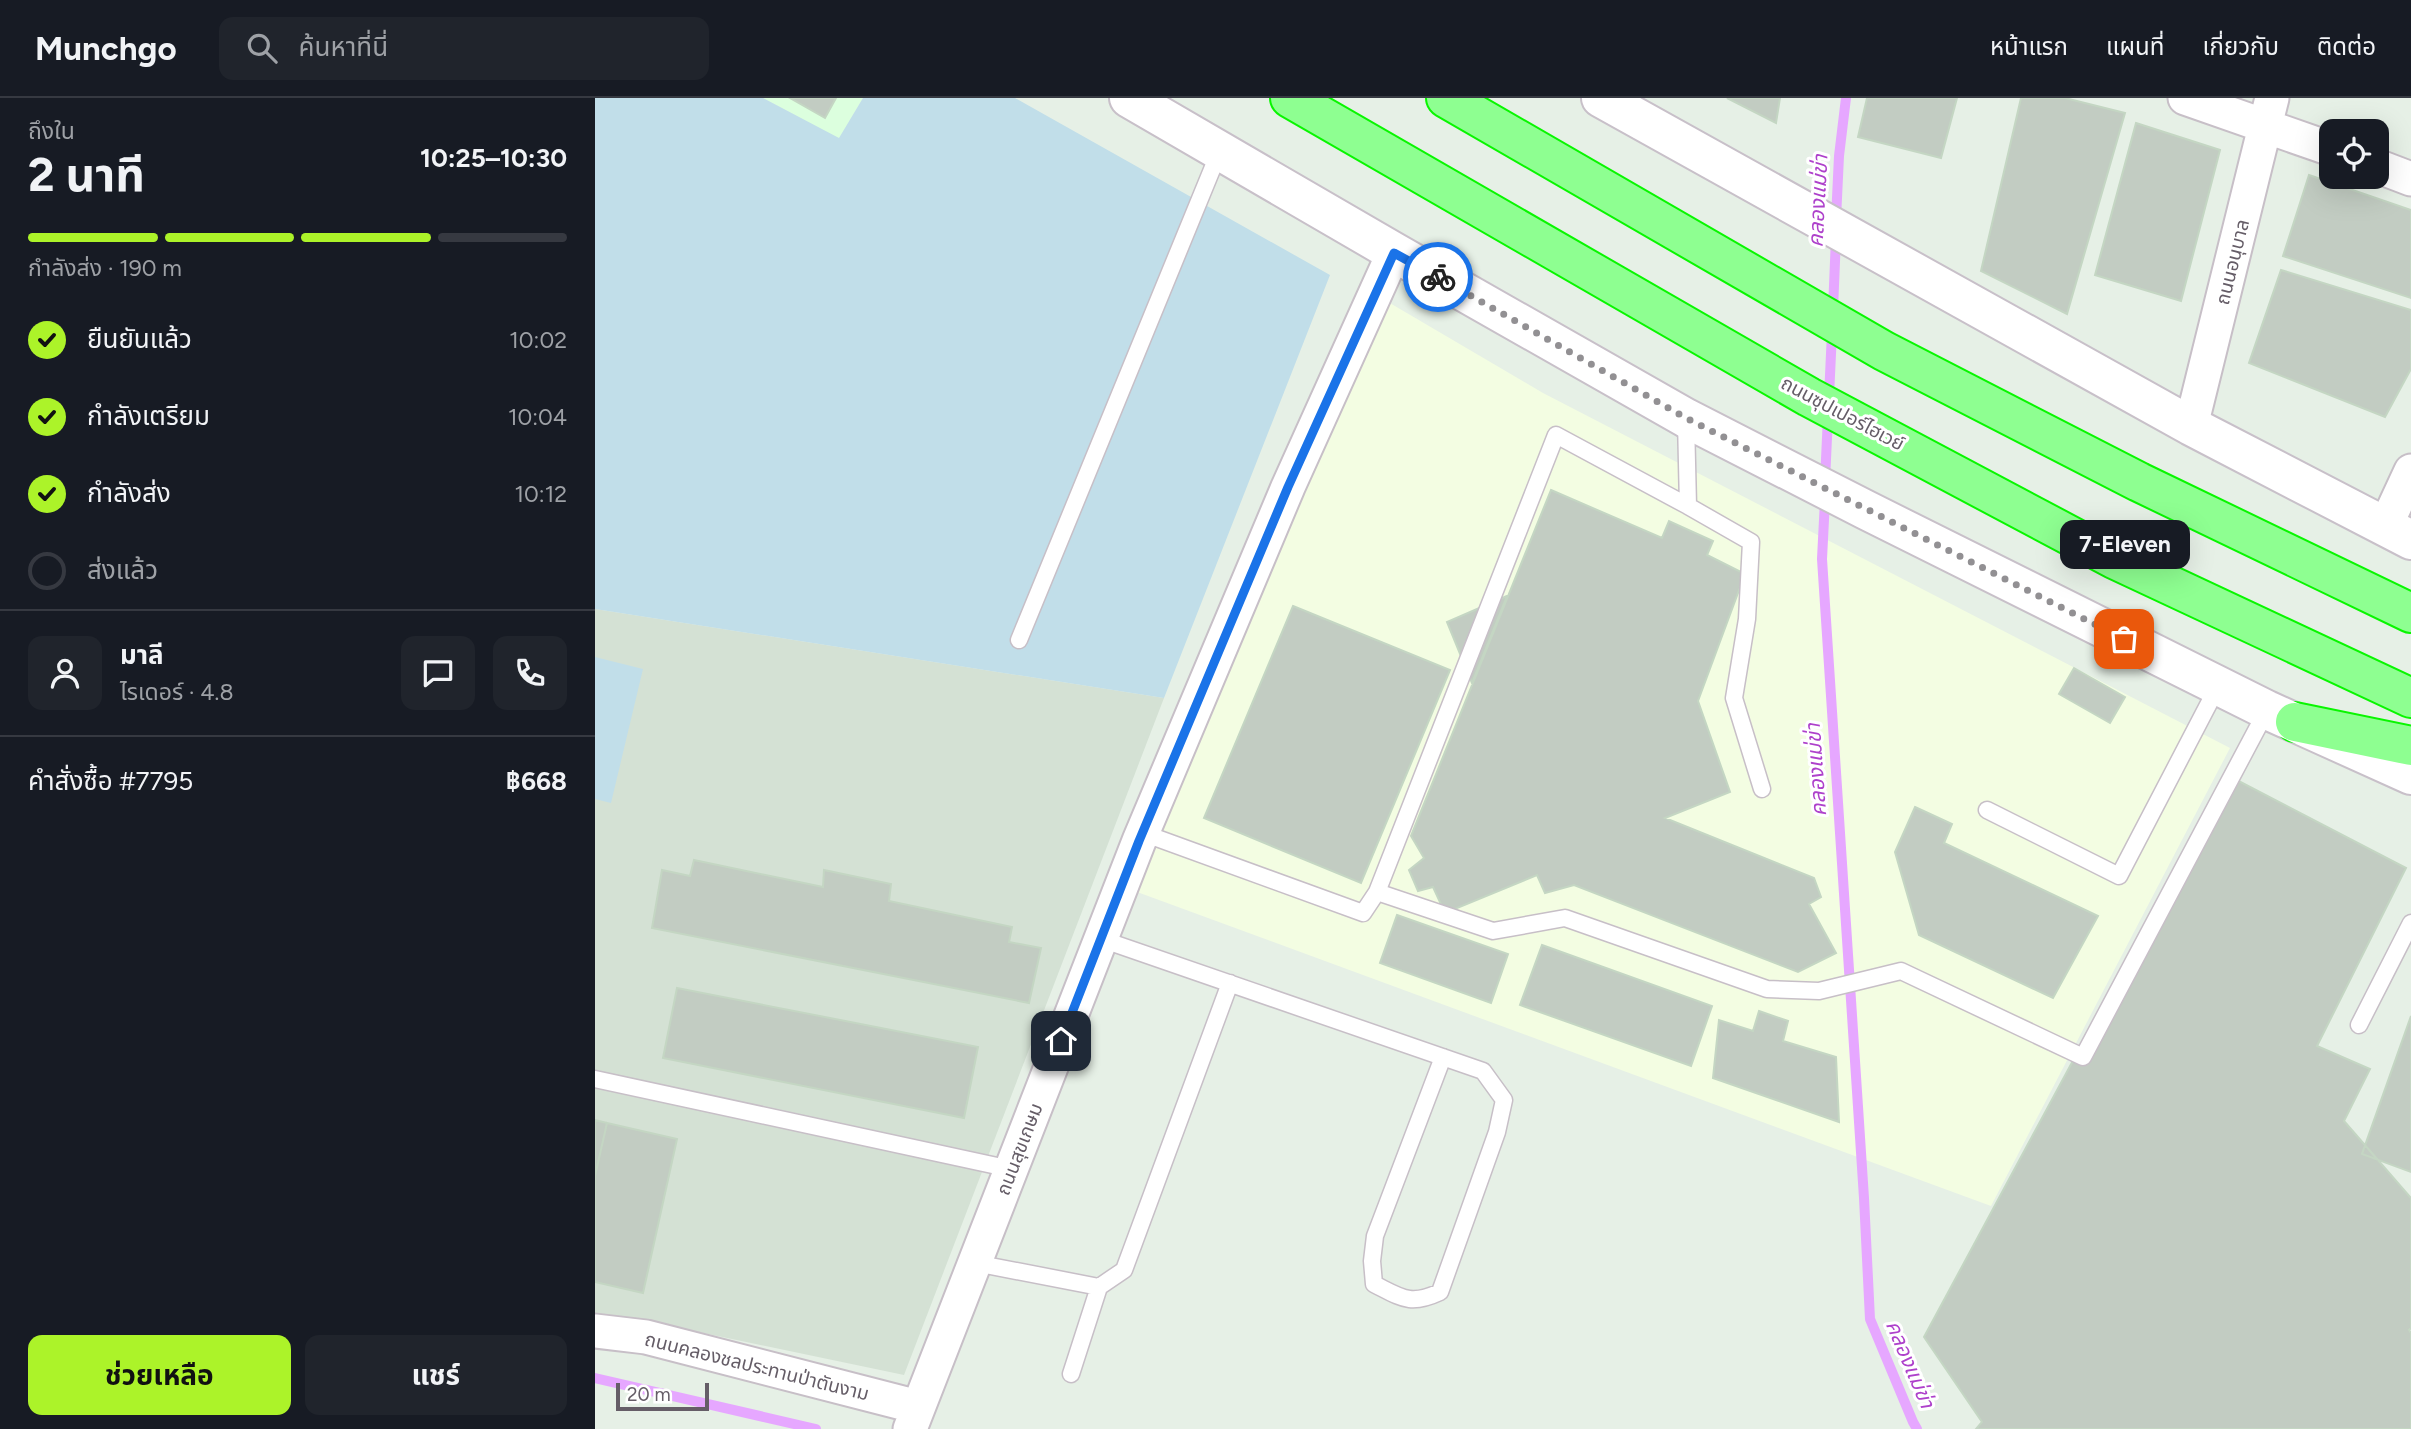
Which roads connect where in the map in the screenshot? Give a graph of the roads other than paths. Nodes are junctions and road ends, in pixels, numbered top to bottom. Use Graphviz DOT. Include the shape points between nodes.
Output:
graph roads {
  1 [pos="1129,98"];
  2 [pos="1290,98"];
  3 [pos="1446,98"];
  4 [pos="2185,98"];
  5 [pos="1620,103"];
  6 [pos="2269,111"];
  7 [pos="2319,142"];
  8 [pos="1220,150"];
  9 [pos="2389,171"];
  10 [pos="2411,179"];
  11 [pos="1394,253"];
  12 [pos="1686,418"];
  13 [pos="2191,426"];
  14 [pos="2411,471"];
  15 [pos="1688,506"];
  16 [pos="2398,533"];
  17 [pos="2411,613"];
  18 [pos="1019,640"];
  19 [pos="2218,686"];
  20 [pos="2411,698"];
  21 [pos="2281,716"];
  22 [pos="2411,746"];
  23 [pos="2411,775"];
  24 [pos="1762,789"];
  25 [pos="1987,810"];
  26 [pos="1143,833"];
  27 [pos="1377,892"];
  28 [pos="2411,923"];
  29 [pos="1101,939"];
  30 [pos="1230,983"];
  31 [pos="2359,1025"];
  32 [pos="1443,1057"];
  33 [pos="595,1079"];
  34 [pos="1011,1169"];
  35 [pos="975,1263"];
  36 [pos="1099,1287"];
  37 [pos="595,1331"];
  38 [pos="1071,1374"];
  39 [pos="914,1418"];
  1 -- 8 [label="main road"];
  2 -- 20 [label="highway, ถนนซุปเปอร์ไฮเวย์" via="1809,397 2114,559"];
  3 -- 17 [label="highway" via="1884,351 2139,482"];
  4 -- 6 [label="street"];
  5 -- 13 [label="main road" via="1808,215"];
  6 -- 7 [label="street"];
  6 -- 13 [label="street, ถนนอนุบาล"];
  8 -- 11 [label="main road"];
  8 -- 18 [label="lane"];
  9 -- 10 [label="street"];
  11 -- 12 [label="main road"];
  11 -- 26 [label="street, ถนนสุขเกษม" via="1288,487"];
  12 -- 15 [label="lane"];
  12 -- 19 [label="main road"];
  13 -- 16 [label="main road"];
  14 -- 16 [label="street"];
  15 -- 24 [label="lane" via="1751,542 1747,619 1734,698"];
  15 -- 27 [label="lane" via="1556,435"];
  19 -- 21 [label="main road"];
  19 -- 25 [label="lane" via="2119,876"];
  21 -- 22 [label="highway"];
  21 -- 23 [label="main road"];
  21 -- 27 [label="lane" via="2083,1057 1901,971 1819,991 1767,989 1565,918 1493,931"];
  26 -- 27 [label="lane" via="1363,913"];
  26 -- 29 [label="street, ถนนสุขเกษม"];
  28 -- 31 [label="lane"];
  29 -- 30 [label="lane"];
  29 -- 34 [label="street, ถนนสุขเกษม"];
  30 -- 32 [label="lane"];
  30 -- 36 [label="lane" via="1124,1270"];
  32 -- 32 [label="lane" via="1375,1236 1372,1261 1374,1284 1421,1301 1440,1292 1504,1100 1483,1071"];
  33 -- 34 [label="lane"];
  34 -- 35 [label="street, ถนนสุขเกษม"];
  35 -- 36 [label="lane"];
  35 -- 39 [label="street, ถนนสุขเกษม"];
  36 -- 38 [label="lane"];
  37 -- 39 [label="street, ถนนคลองชลประทานป่าตันงาม" via="646,1337"];
}
